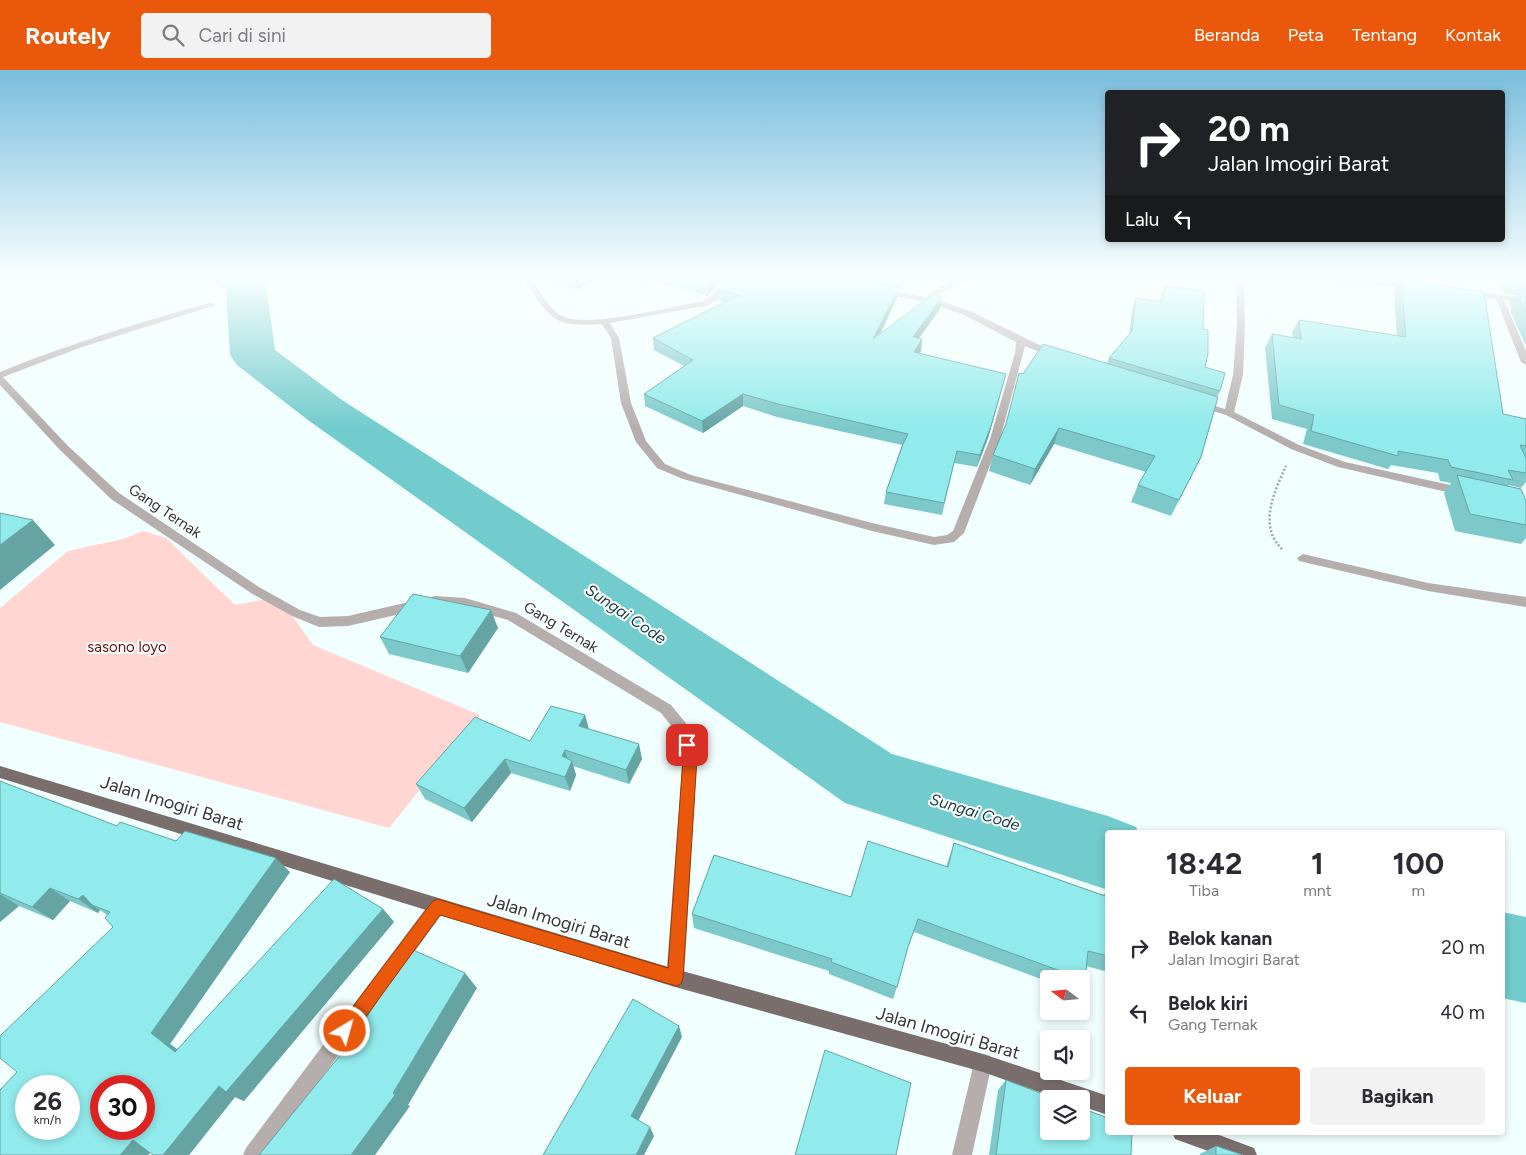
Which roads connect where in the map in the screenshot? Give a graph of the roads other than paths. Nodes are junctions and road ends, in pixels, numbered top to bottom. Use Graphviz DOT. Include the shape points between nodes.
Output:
graph roads {
  1 [pos="129,327"];
  2 [pos="608,327"];
  3 [pos="995,327"];
  4 [pos="1241,327"];
  5 [pos="1511,327"];
  6 [pos="1021,341"];
  7 [pos="1066,360"];
  8 [pos="1526,362"];
  9 [pos="0,375"];
  10 [pos="0,379"];
  11 [pos="1193,403"];
  12 [pos="1229,412"];
  13 [pos="1478,495"];
  14 [pos="1303,558"];
  15 [pos="1526,602"];
  16 [pos="1,773"];
  17 [pos="437,907"];
  18 [pos="676,978"];
  19 [pos="983,1063"];
  20 [pos="1105,1105"];
  21 [pos="1190,1135"];
  22 [pos="253,1155"];
  23 [pos="962,1155"];
  24 [pos="1247,1155"];
  1 -- 9 [label="street" via="53,352"];
  2 -- 6 [label="street" via="615,338 626,403 641,442 661,466 687,477 934,541 950,539 958,533 995,439"];
  3 -- 6 [label="street"];
  4 -- 12 [label="street" via="1238,375"];
  5 -- 8 [label="street"];
  6 -- 7 [label="street"];
  10 -- 18 [label="street, Gang Ternak" via="64,448 115,496 255,590 296,613 319,622 348,621 435,601 465,603 512,616 666,709 684,731 690,758"];
  11 -- 12 [label="street"];
  12 -- 13 [label="street" via="1295,447 1342,465"];
  14 -- 15 [label="street" via="1428,587"];
  16 -- 17 [label="main road, Jalan Imogiri Barat"];
  17 -- 18 [label="main road, Jalan Imogiri Barat"];
  17 -- 22 [label="street"];
  18 -- 19 [label="main road, Jalan Imogiri Barat"];
  19 -- 20 [label="main road, Jalan Imogiri Barat"];
  19 -- 23 [label="street"];
  21 -- 24 [label="main road"];
}
